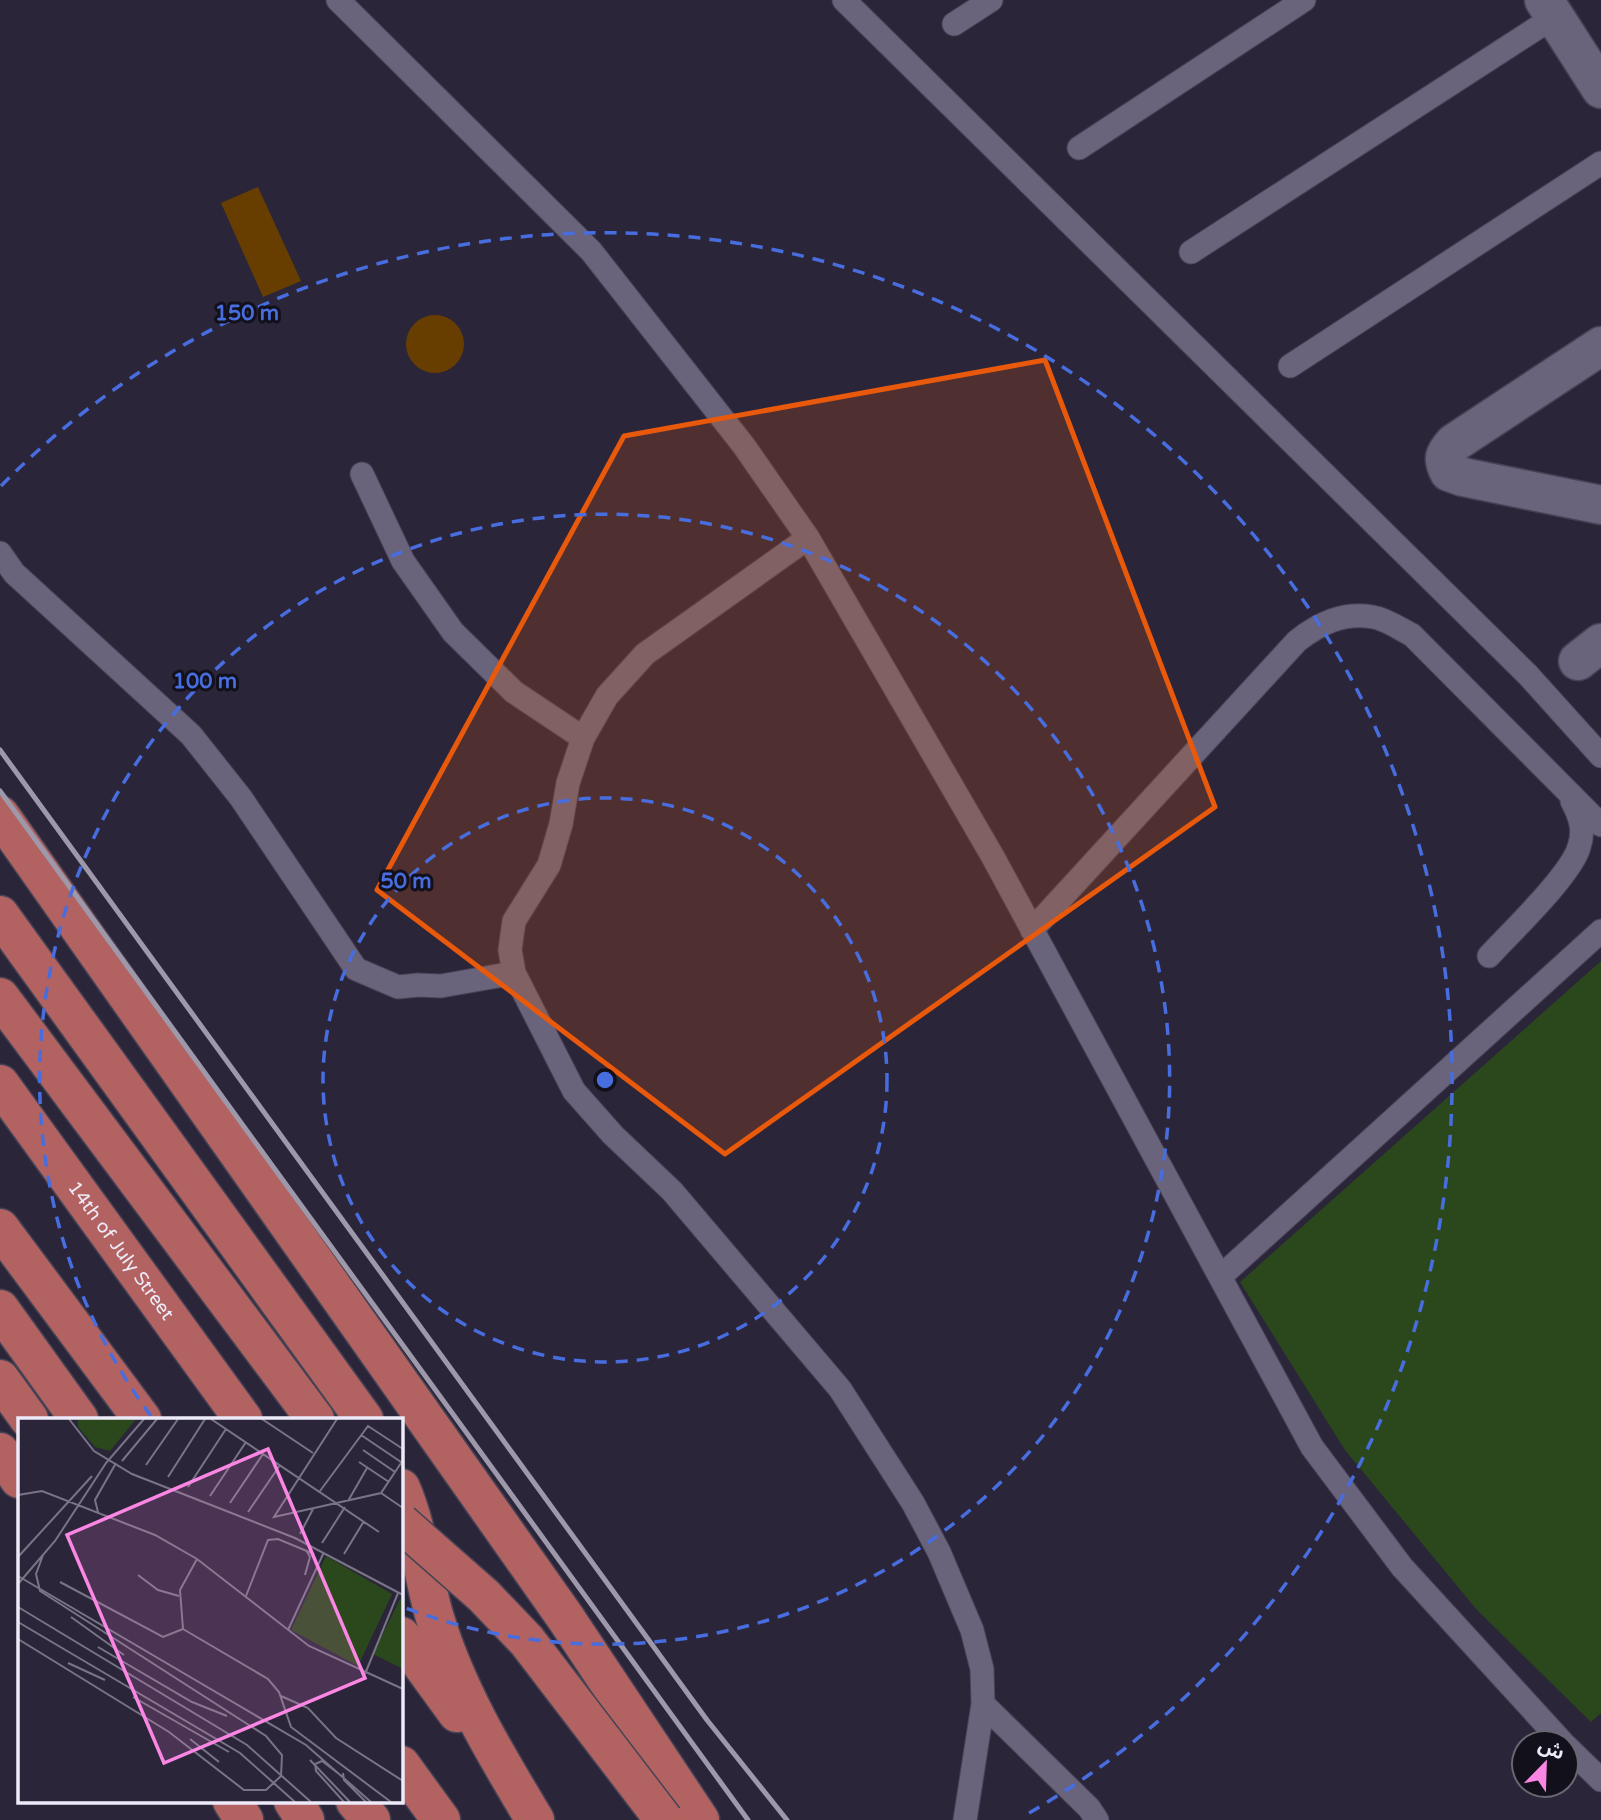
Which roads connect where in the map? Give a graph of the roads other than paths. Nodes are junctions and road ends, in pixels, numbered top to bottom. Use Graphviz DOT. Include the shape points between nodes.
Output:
graph roads {
  1 [pos="338,0"];
  2 [pos="844,0"];
  3 [pos="991,0"];
  4 [pos="1304,0"];
  5 [pos="1549,8"];
  6 [pos="954,24"];
  7 [pos="1601,89"];
  8 [pos="1079,148"];
  9 [pos="1601,163"];
  10 [pos="1191,252"];
  11 [pos="1601,346"];
  12 [pos="1290,366"];
  13 [pos="362,474"];
  14 [pos="1601,505"];
  15 [pos="808,538"];
  16 [pos="0,553"];
  17 [pos="583,738"];
  18 [pos="1601,756"];
  19 [pos="1565,789"];
  20 [pos="0,815"];
  21 [pos="1601,825"];
  22 [pos="0,915"];
  23 [pos="1032,930"];
  24 [pos="1601,931"];
  25 [pos="1489,956"];
  26 [pos="514,973"];
  27 [pos="0,998"];
  28 [pos="0,1084"];
  29 [pos="0,1228"];
  30 [pos="1220,1277"];
  31 [pos="0,1309"];
  32 [pos="0,1379"];
  33 [pos="28,1418"];
  34 [pos="78,1418"];
  35 [pos="141,1418"];
  36 [pos="242,1418"];
  37 [pos="314,1418"];
  38 [pos="363,1418"];
  39 [pos="0,1452"];
  40 [pos="18,1478"];
  41 [pos="402,1491"];
  42 [pos="402,1524"];
  43 [pos="402,1637"];
  44 [pos="983,1704"];
  45 [pos="1551,1729"];
  46 [pos="1580,1759"];
  47 [pos="402,1766"];
  48 [pos="1601,1780"];
  49 [pos="233,1802"];
  50 [pos="294,1802"];
  51 [pos="356,1802"];
  52 [pos="244,1820"];
  53 [pos="305,1820"];
  54 [pos="371,1820"];
  55 [pos="440,1820"];
  56 [pos="535,1820"];
  57 [pos="664,1820"];
  58 [pos="700,1820"];
  59 [pos="965,1820"];
  60 [pos="1097,1820"];
  1 -- 15 [label="lane" via="592,251 744,446"];
  2 -- 18 [label="lane" via="1518,665"];
  3 -- 6 [label="lane"];
  4 -- 8 [label="lane"];
  5 -- 7 [label="street"];
  5 -- 10 [label="lane"];
  9 -- 12 [label="lane"];
  11 -- 14 [label="street" via="1454,443 1444,454 1444,462 1448,472 1463,477"];
  13 -- 17 [label="lane" via="403,561 453,632 514,692"];
  15 -- 17 [label="lane" via="645,654 607,696"];
  15 -- 23 [label="lane"];
  16 -- 26 [label="lane" via="14,573 191,735 241,798 356,970 398,987 441,986"];
  17 -- 26 [label="lane" via="549,865 514,921 510,950"];
  19 -- 21 [label="lane"];
  19 -- 23 [label="lane" via="1412,635 1374,617 1343,616 1317,625 1297,641"];
  19 -- 25 [label="lane" via="1582,818 1579,848 1560,878"];
  20 -- 58 [label="main road" via="565,1617"];
  22 -- 38 [label="main road"];
  23 -- 30 [label="lane"];
  24 -- 30 [label="lane"];
  26 -- 44 [label="lane" via="574,1091 672,1191 840,1389 870,1434 920,1515 972,1630 982,1669"];
  27 -- 37 [label="main road"];
  28 -- 36 [label="main road, 14th of July Street"];
  29 -- 35 [label="main road"];
  30 -- 45 [label="lane" via="1320,1458 1402,1567"];
  31 -- 34 [label="main road"];
  32 -- 33 [label="main road"];
  39 -- 40 [label="main road"];
  41 -- 56 [label="main road" via="435,1616 459,1683"];
  42 -- 57 [label="main road, bridge" via="484,1596 527,1642"];
  43 -- 56 [label="main road"];
  44 -- 59 [label="lane"];
  44 -- 60 [label="lane"];
  46 -- 48 [label="lane"];
  47 -- 55 [label="main road"];
  49 -- 52 [label="main road"];
  50 -- 53 [label="main road"];
  51 -- 54 [label="main road"];
}
